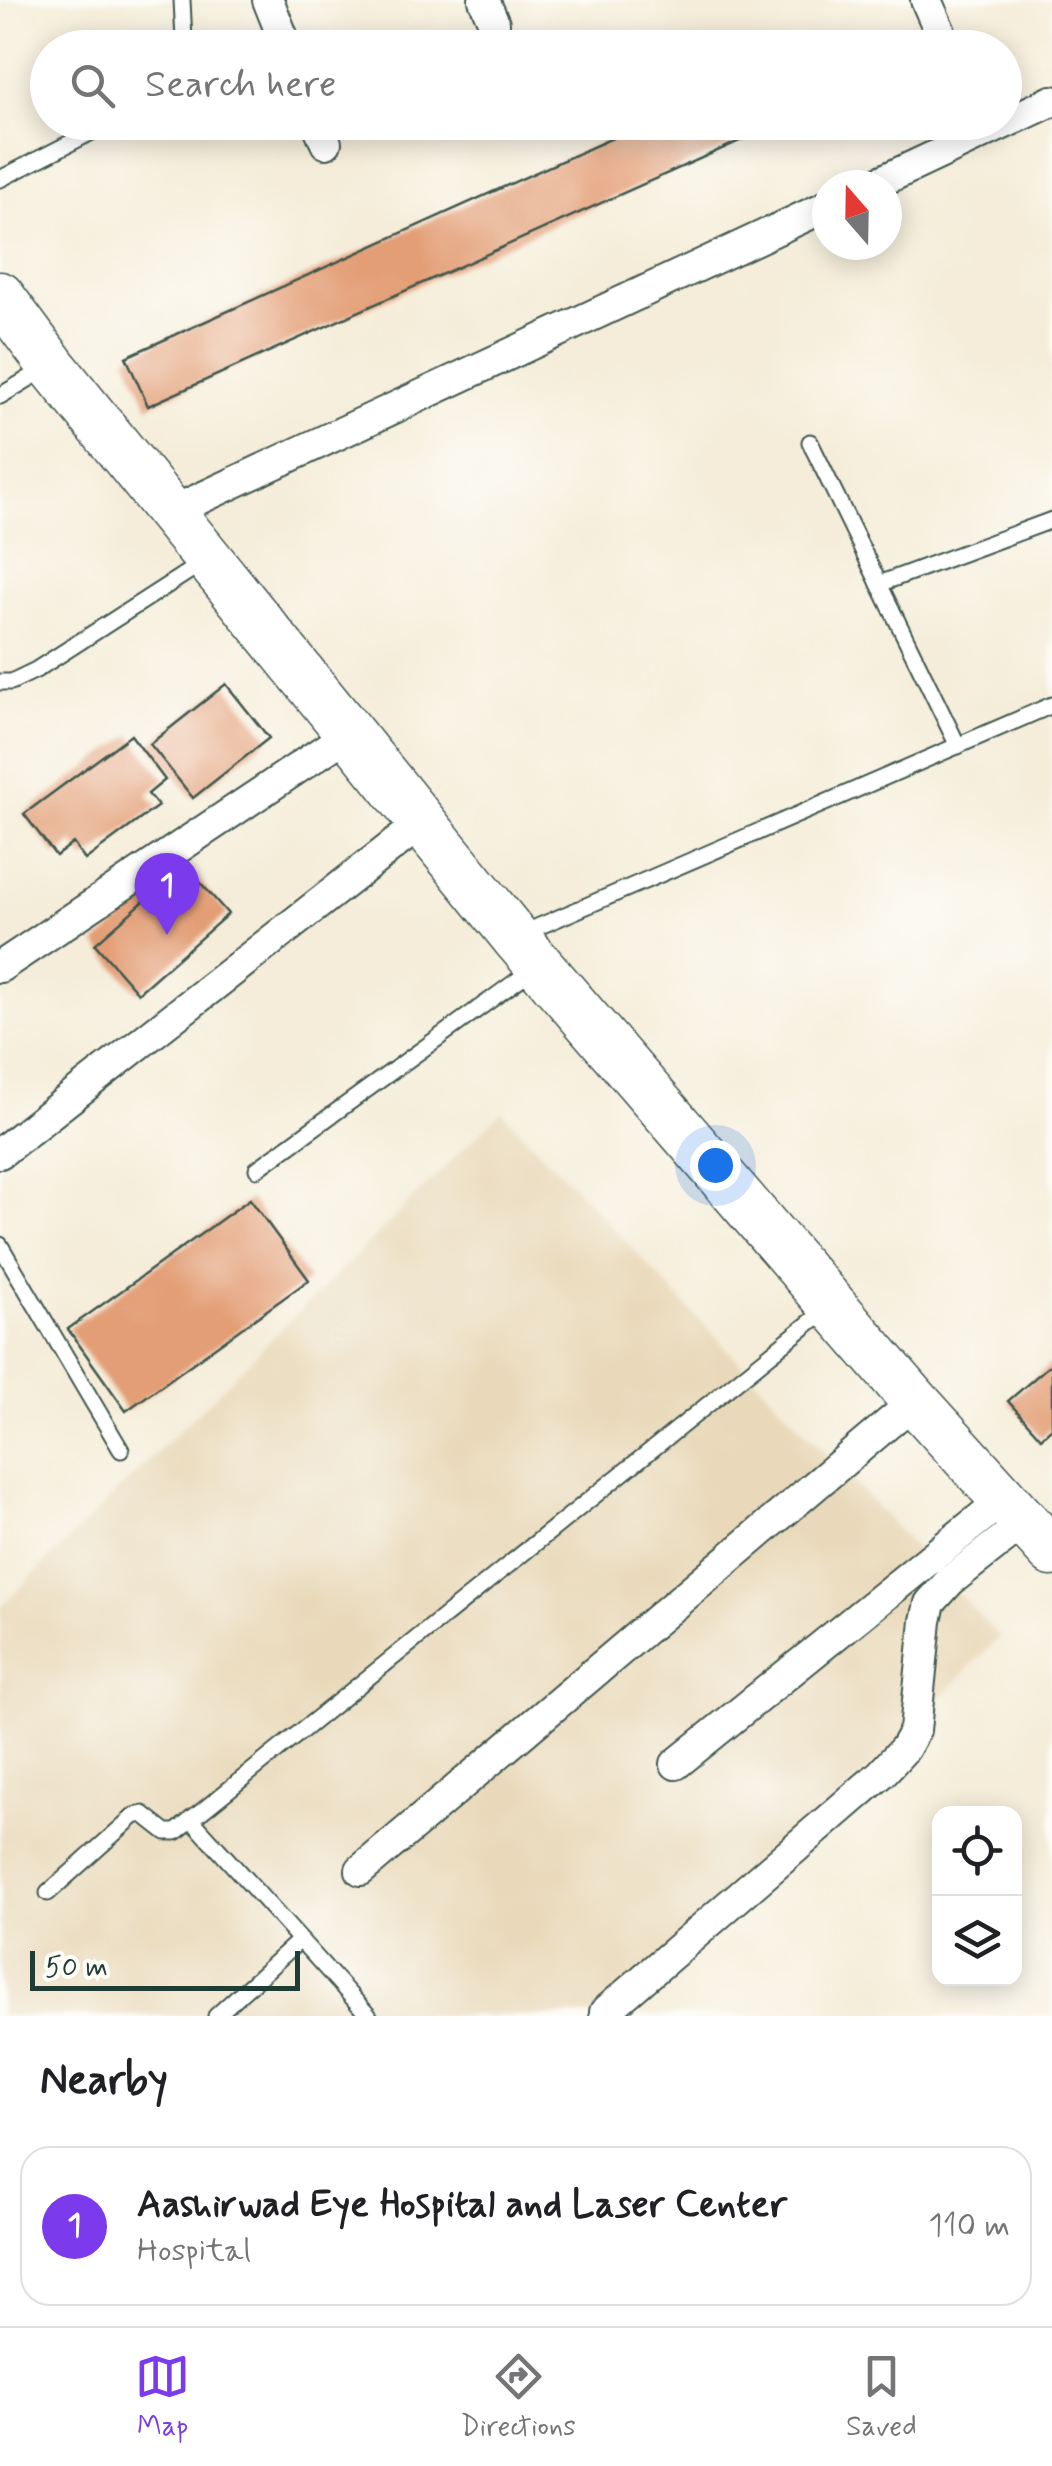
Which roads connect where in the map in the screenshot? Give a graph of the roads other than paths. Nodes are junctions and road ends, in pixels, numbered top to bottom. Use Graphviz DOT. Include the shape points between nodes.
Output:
graph roads {
  1 [pos="182,0"];
  2 [pos="268,0"];
  3 [pos="926,0"];
  4 [pos="184,30"];
  5 [pos="280,30"];
  6 [pos="938,30"];
  7 [pos="1052,102"];
  8 [pos="1022,113"];
  9 [pos="77,140"];
  10 [pos="959,140"];
  11 [pos="902,170"];
  12 [pos="0,180"];
  13 [pos="812,213"];
  14 [pos="0,296"];
  15 [pos="52,366"];
  16 [pos="0,396"];
  17 [pos="810,442"];
  18 [pos="170,512"];
  19 [pos="1052,520"];
  20 [pos="208,559"];
  21 [pos="879,584"];
  22 [pos="0,682"];
  23 [pos="1052,705"];
  24 [pos="350,733"];
  25 [pos="958,746"];
  26 [pos="422,822"];
  27 [pos="527,950"];
  28 [pos="0,967"];
  29 [pos="0,1153"];
  30 [pos="257,1169"];
  31 [pos="0,1245"];
  32 [pos="832,1304"];
  33 [pos="915,1402"];
  34 [pos="121,1450"];
  35 [pos="1027,1524"];
  36 [pos="676,1764"];
  37 [pos="191,1819"];
  38 [pos="361,1870"];
  39 [pos="48,1892"];
  40 [pos="300,1940"];
  41 [pos="606,2012"];
  42 [pos="216,2016"];
  43 [pos="369,2016"];
  1 -- 4 [label="lane"];
  2 -- 5 [label="street"];
  3 -- 6 [label="street"];
  7 -- 8 [label="street"];
  9 -- 12 [label="lane"];
  10 -- 11 [label="street"];
  13 -- 18 [label="street"];
  14 -- 15 [label="main road"];
  15 -- 16 [label="lane"];
  15 -- 18 [label="main road"];
  17 -- 21 [label="lane"];
  18 -- 20 [label="main road"];
  19 -- 21 [label="lane"];
  20 -- 22 [label="lane" via="36,670"];
  20 -- 24 [label="main road"];
  21 -- 25 [label="lane"];
  23 -- 25 [label="lane"];
  24 -- 26 [label="main road"];
  24 -- 28 [label="street"];
  25 -- 27 [label="lane"];
  26 -- 27 [label="main road"];
  26 -- 29 [label="street"];
  27 -- 30 [label="lane"];
  27 -- 32 [label="main road"];
  31 -- 34 [label="lane"];
  32 -- 33 [label="main road"];
  32 -- 37 [label="lane"];
  33 -- 35 [label="main road"];
  33 -- 38 [label="street"];
  35 -- 36 [label="street"];
  35 -- 41 [label="street" via="930,1603 914,1730 905,1748"];
  37 -- 39 [label="lane" via="166,1832 143,1814 134,1816"];
  37 -- 40 [label="lane"];
  40 -- 42 [label="lane"];
  40 -- 43 [label="lane"];
}
